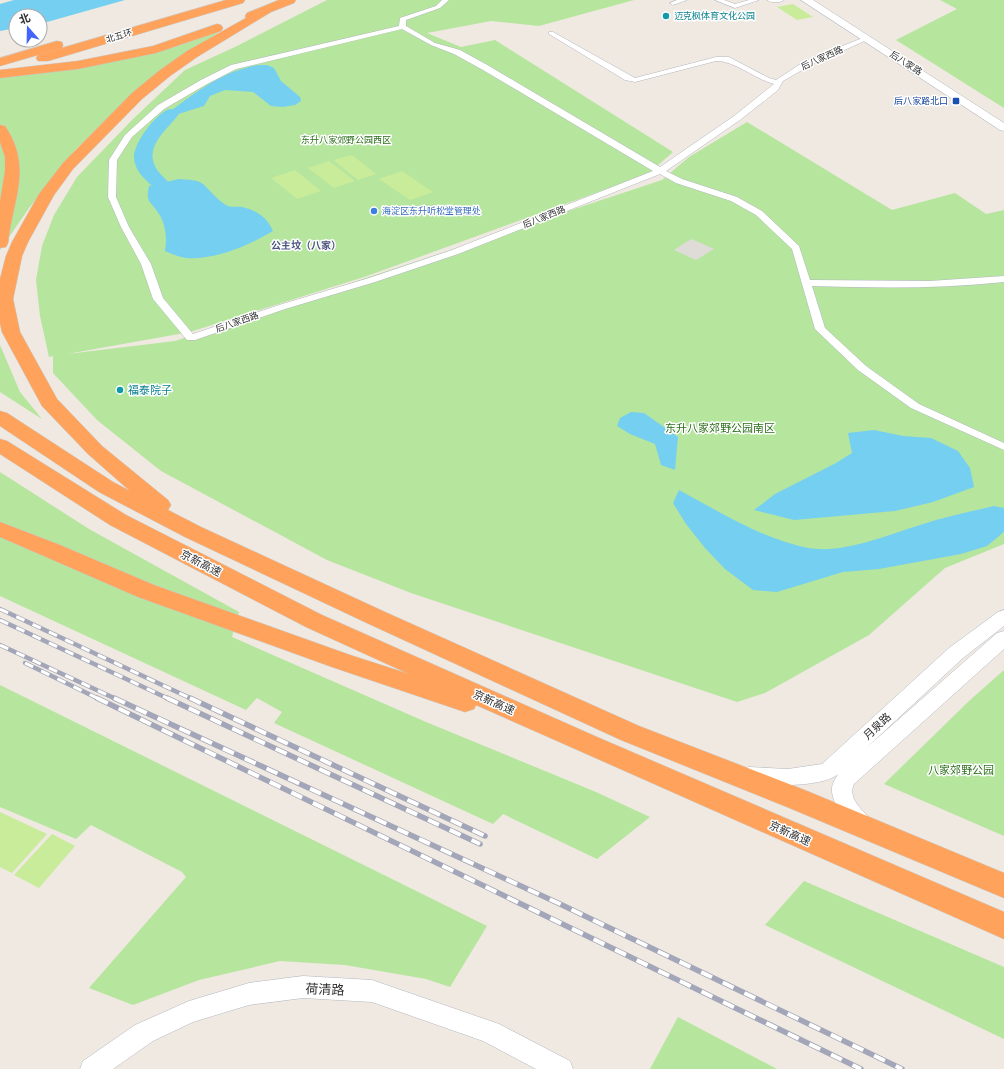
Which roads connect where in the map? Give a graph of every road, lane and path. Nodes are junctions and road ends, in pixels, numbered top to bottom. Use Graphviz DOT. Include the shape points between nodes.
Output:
graph roads {
  1 [pos="212,0"];
  2 [pos="239,0"];
  3 [pos="290,0"];
  4 [pos="446,0"];
  5 [pos="684,0"];
  6 [pos="718,0"];
  7 [pos="756,0"];
  8 [pos="770,0"];
  9 [pos="781,0"];
  10 [pos="806,0"];
  11 [pos="818,0"];
  12 [pos="673,3"];
  13 [pos="266,11"];
  14 [pos="403,27"];
  15 [pos="106,31"];
  16 [pos="551,33"];
  17 [pos="867,38"];
  18 [pos="0,51"];
  19 [pos="0,62"];
  20 [pos="0,73"];
  21 [pos="778,83"];
  22 [pos="1004,118"];
  23 [pos="1004,128"];
  24 [pos="0,129"];
  25 [pos="660,171"];
  26 [pos="0,237"];
  27 [pos="0,278"];
  28 [pos="1004,279"];
  29 [pos="806,283"];
  30 [pos="4,299"];
  31 [pos="0,417"];
  32 [pos="0,445"];
  33 [pos="1004,447"];
  34 [pos="0,529"];
  35 [pos="193,532"];
  36 [pos="1004,617"];
  37 [pos="1004,638"];
  38 [pos="588,744"];
  39 [pos="728,772"];
  40 [pos="866,828"];
  41 [pos="1004,886"];
  42 [pos="1004,926"];
  43 [pos="92,1069"];
  44 [pos="561,1069"];
  1 -- 15 [label="highway, 北五环"];
  2 -- 20 [label="highway, 北五环"];
  3 -- 13 [label="highway"];
  4 -- 14 [label="street" via="438,7 402,19"];
  5 -- 12 [label="street"];
  6 -- 7 [label="street" via="735,6"];
  8 -- 9 [label="street"];
  10 -- 17 [label="main road, 后八家路"];
  11 -- 22 [label="main road, 后八家路"];
  13 -- 20 [label="highway" via="156,49 78,65"];
  13 -- 30 [label="highway" via="192,54 137,96 68,166 20,242"];
  14 -- 25 [label="street" via="486,68"];
  14 -- 25 [label="street, 后八家西路" via="234,67 161,107 129,135 113,160 112,197 146,264 158,299 190,338 455,252"];
  15 -- 18 [label="highway"];
  15 -- 19 [label="highway, 北五环"];
  16 -- 21 [label="street" via="635,80 716,59 726,59 766,80"];
  17 -- 21 [label="street, 后八家西路" via="808,63"];
  17 -- 23 [label="main road, 后八家路"];
  21 -- 25 [label="street, 后八家西路" via="737,118"];
  24 -- 26 [label="highway" via="8,140 13,157 9,200"];
  25 -- 29 [label="street" via="679,181 734,199 759,213 796,248"];
  27 -- 30 [label="highway"];
  28 -- 29 [label="street" via="986,282 888,285"];
  29 -- 33 [label="street" via="820,329 862,368 915,406"];
  30 -- 35 [label="highway" via="11,332 49,402 95,450"];
  31 -- 35 [label="highway" via="106,487"];
  32 -- 38 [label="highway, 京新高速" via="118,520 314,621"];
  34 -- 38 [label="highway" via="146,591 341,661"];
  35 -- 39 [label="highway" via="630,734"];
  36 -- 39 [label="main road, 月泉路" via="956,653 828,770 784,778"];
  37 -- 40 [label="main road, 月泉路" via="848,776 842,786 844,798 850,811"];
  38 -- 42 [label="highway, 京新高速"];
  39 -- 40 [label="highway"];
  40 -- 41 [label="highway"];
  43 -- 44 [label="main road, 荷清路" via="144,1032 189,1012 248,994 303,987 372,991 490,1032"];
}
